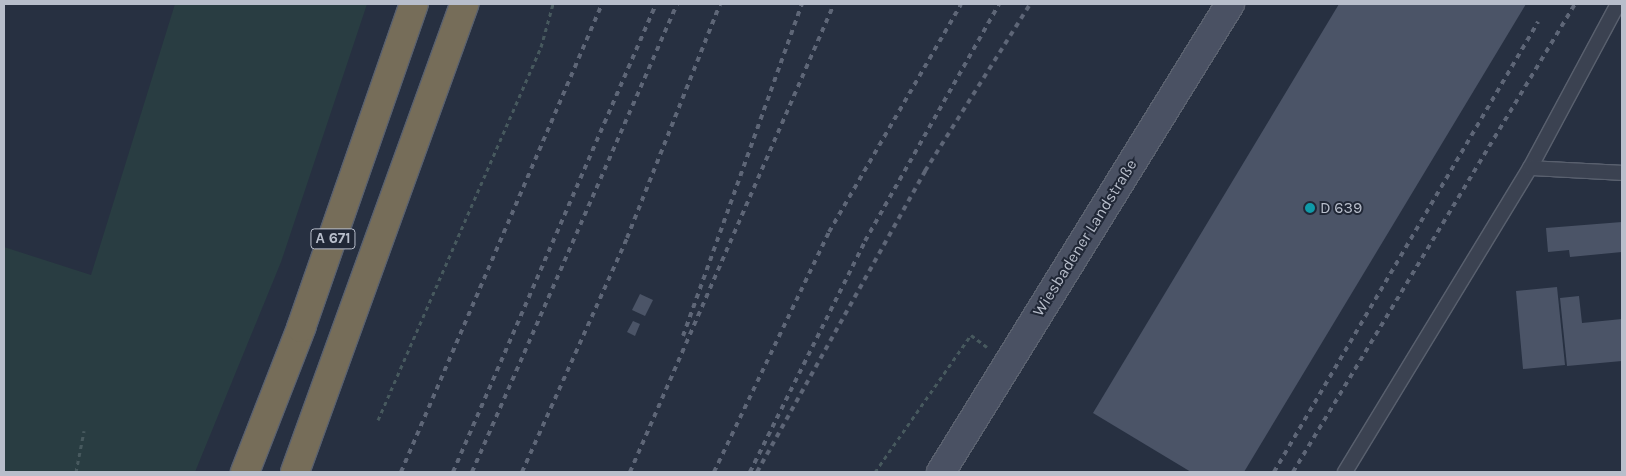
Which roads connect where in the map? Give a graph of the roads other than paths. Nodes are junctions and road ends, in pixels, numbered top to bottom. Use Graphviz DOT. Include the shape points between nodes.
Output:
graph roads {
  1 [pos="414,4"];
  2 [pos="464,4"];
  3 [pos="1230,4"];
  4 [pos="1618,4"];
  5 [pos="1530,168"];
  6 [pos="1622,173"];
  7 [pos="245,472"];
  8 [pos="294,472"];
  9 [pos="941,472"];
  10 [pos="1345,472"];
  1 -- 7 [label="highway, A 671" via="301,328"];
  2 -- 8 [label="highway, A 671"];
  3 -- 9 [label="main road, Wiesbadener Landstraße"];
  4 -- 5 [label="lane"];
  5 -- 6 [label="lane"];
  5 -- 10 [label="lane"];
}
